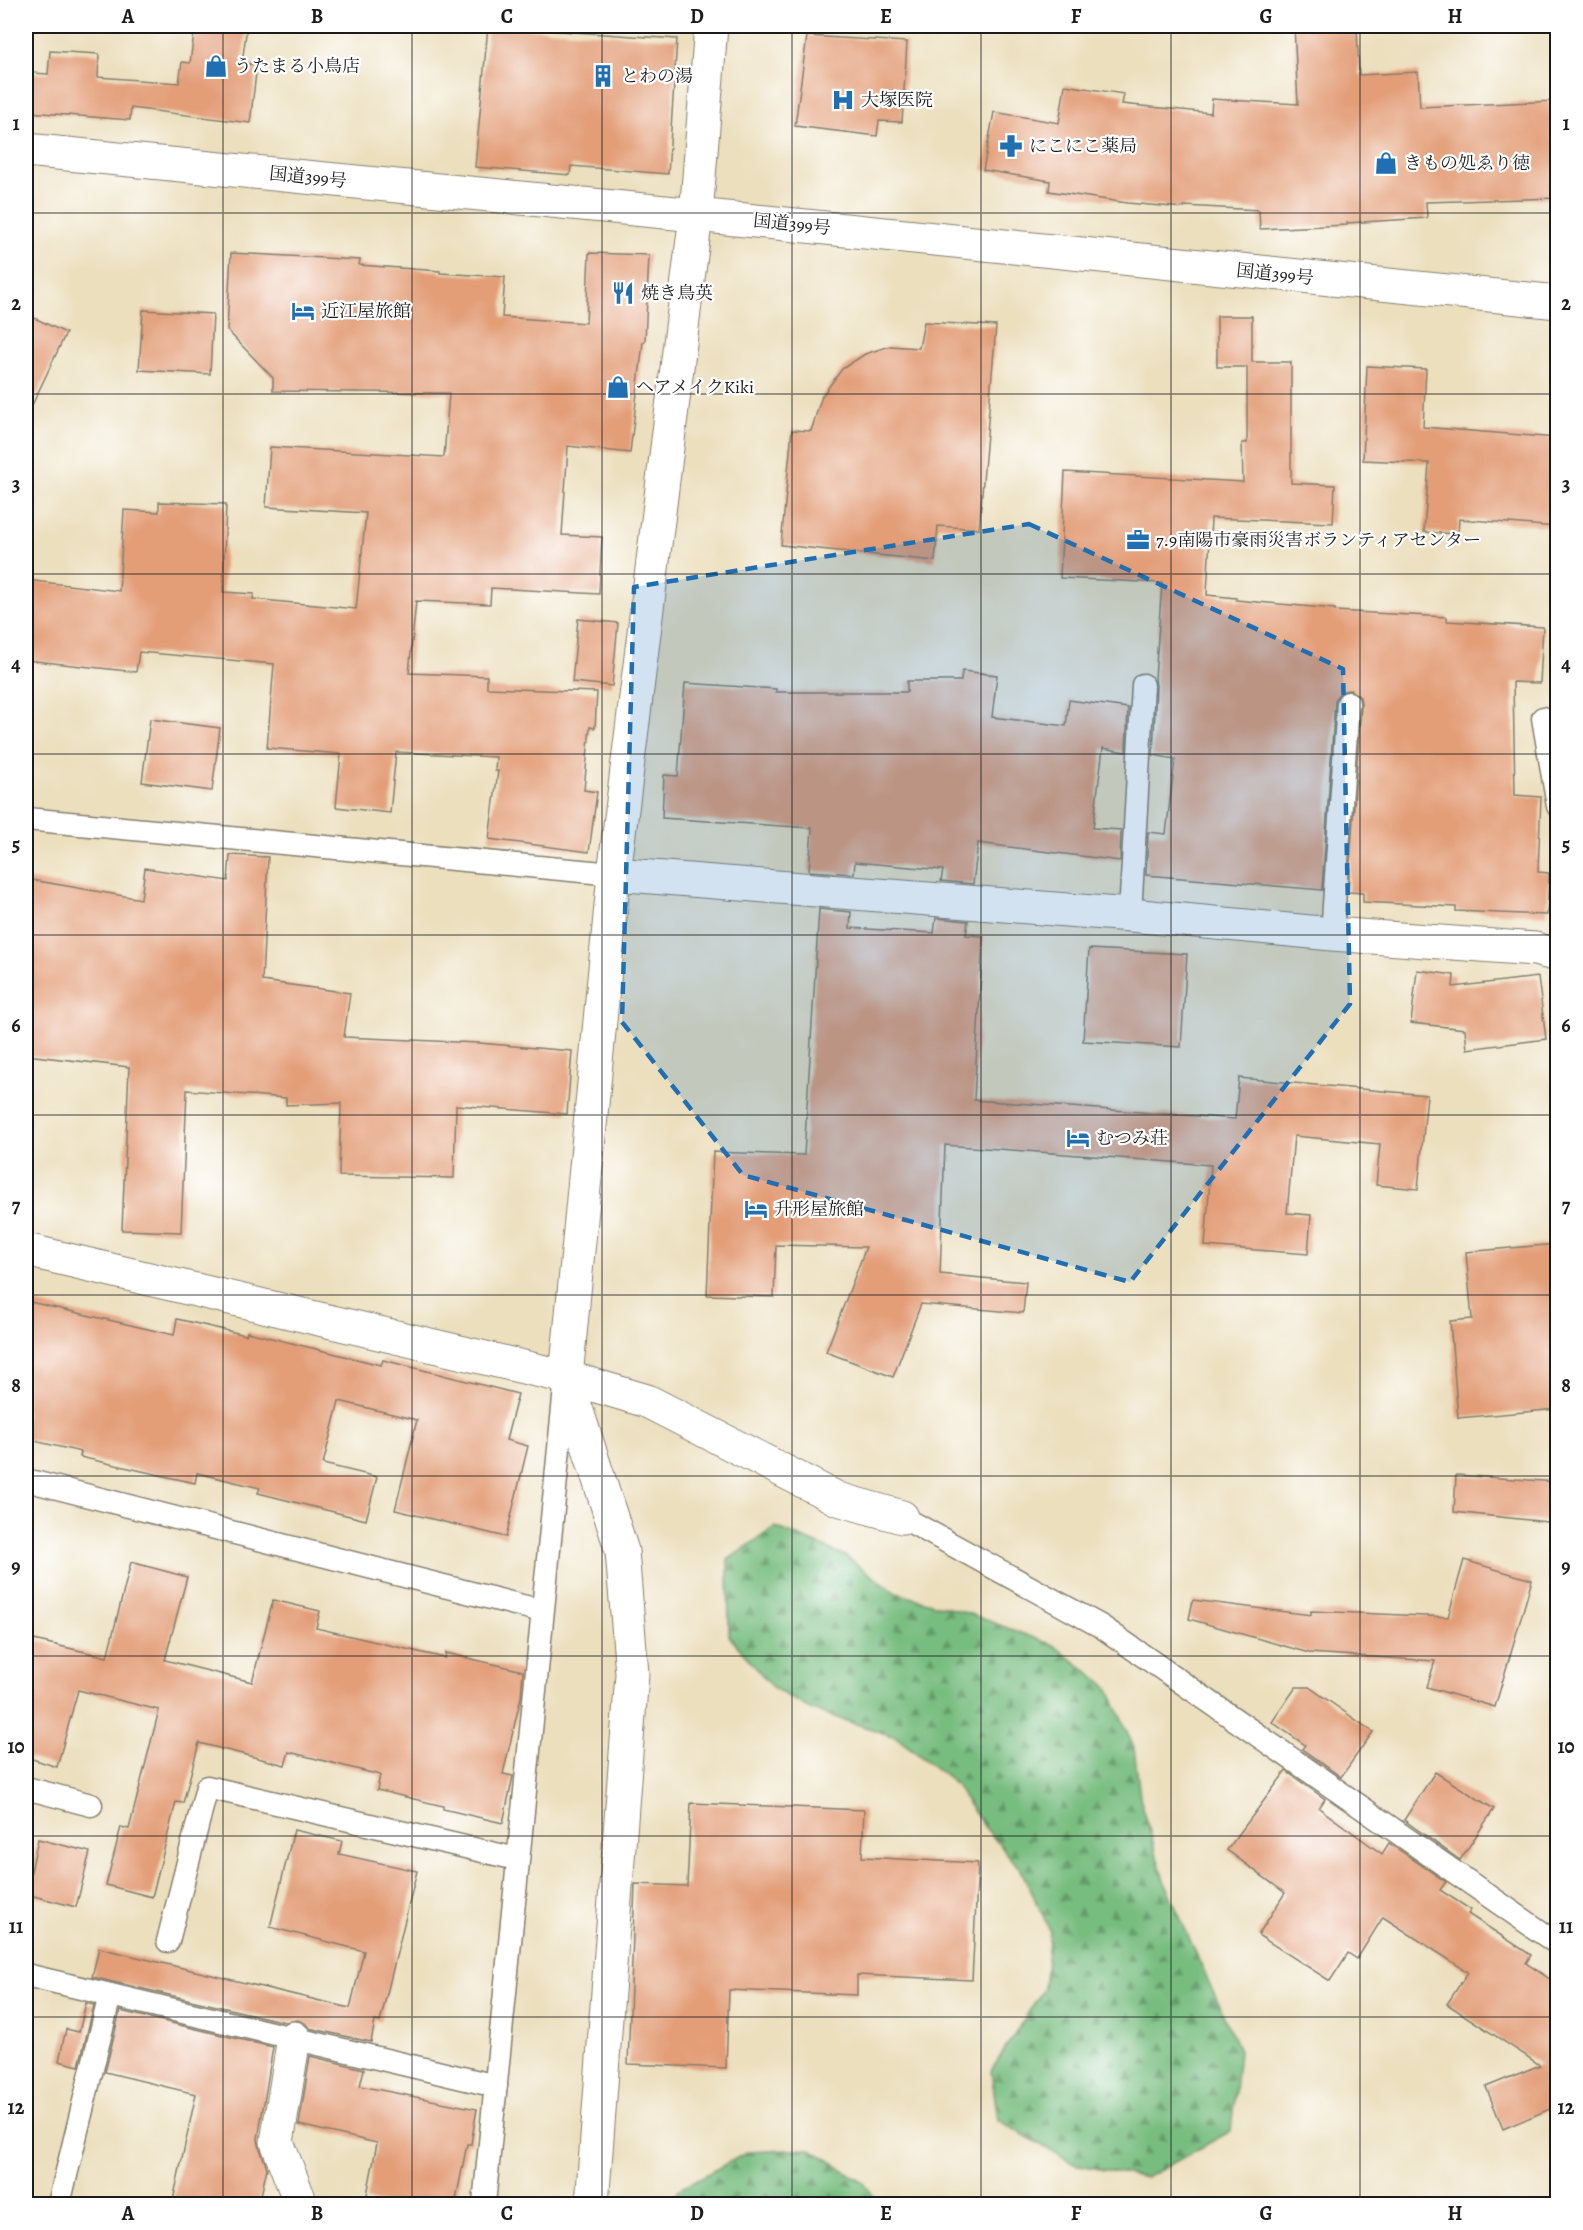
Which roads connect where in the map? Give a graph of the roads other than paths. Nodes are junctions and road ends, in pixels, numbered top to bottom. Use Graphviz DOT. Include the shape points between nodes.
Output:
graph roads {
  1 [pos="711,26"];
  2 [pos="26,150"];
  3 [pos="696,215"];
  4 [pos="1557,302"];
  5 [pos="1143,686"];
  6 [pos="1348,704"];
  7 [pos="1543,718"];
  8 [pos="1557,806"];
  9 [pos="26,819"];
  10 [pos="614,874"];
  11 [pos="1130,915"];
  12 [pos="1332,934"];
  13 [pos="1557,956"];
  14 [pos="26,1250"];
  15 [pos="566,1377"];
  16 [pos="26,1480"];
  17 [pos="902,1517"];
  18 [pos="542,1611"];
  19 [pos="26,1788"];
  20 [pos="91,1805"];
  21 [pos="518,1858"];
  22 [pos="168,1941"];
  23 [pos="1557,1944"];
  24 [pos="26,1975"];
  25 [pos="110,1995"];
  26 [pos="294,2038"];
  27 [pos="496,2086"];
  28 [pos="59,2205"];
  29 [pos="301,2205"];
  30 [pos="484,2205"];
  31 [pos="591,2205"];
  1 -- 3 [label="main road"];
  2 -- 3 [label="main road, 国道399号"];
  3 -- 4 [label="main road, 国道399号"];
  3 -- 10 [label="main road"];
  5 -- 11 [label="lane"];
  6 -- 12 [label="lane"];
  7 -- 8 [label="lane"];
  9 -- 10 [label="lane"];
  10 -- 11 [label="main road"];
  10 -- 15 [label="main road"];
  11 -- 12 [label="main road"];
  12 -- 13 [label="main road" via="1535,949"];
  14 -- 15 [label="main road"];
  15 -- 17 [label="main road" via="647,1401 838,1499"];
  15 -- 18 [label="lane"];
  15 -- 31 [label="main road" via="622,1551 632,1674"];
  16 -- 18 [label="lane"];
  17 -- 23 [label="lane" via="1102,1627"];
  18 -- 21 [label="lane"];
  19 -- 20 [label="lane"];
  21 -- 22 [label="lane" via="207,1787"];
  21 -- 27 [label="lane"];
  24 -- 25 [label="lane"];
  25 -- 26 [label="lane"];
  25 -- 28 [label="lane"];
  26 -- 27 [label="lane"];
  26 -- 29 [label="main road" via="277,2142"];
  27 -- 30 [label="lane"];
}
